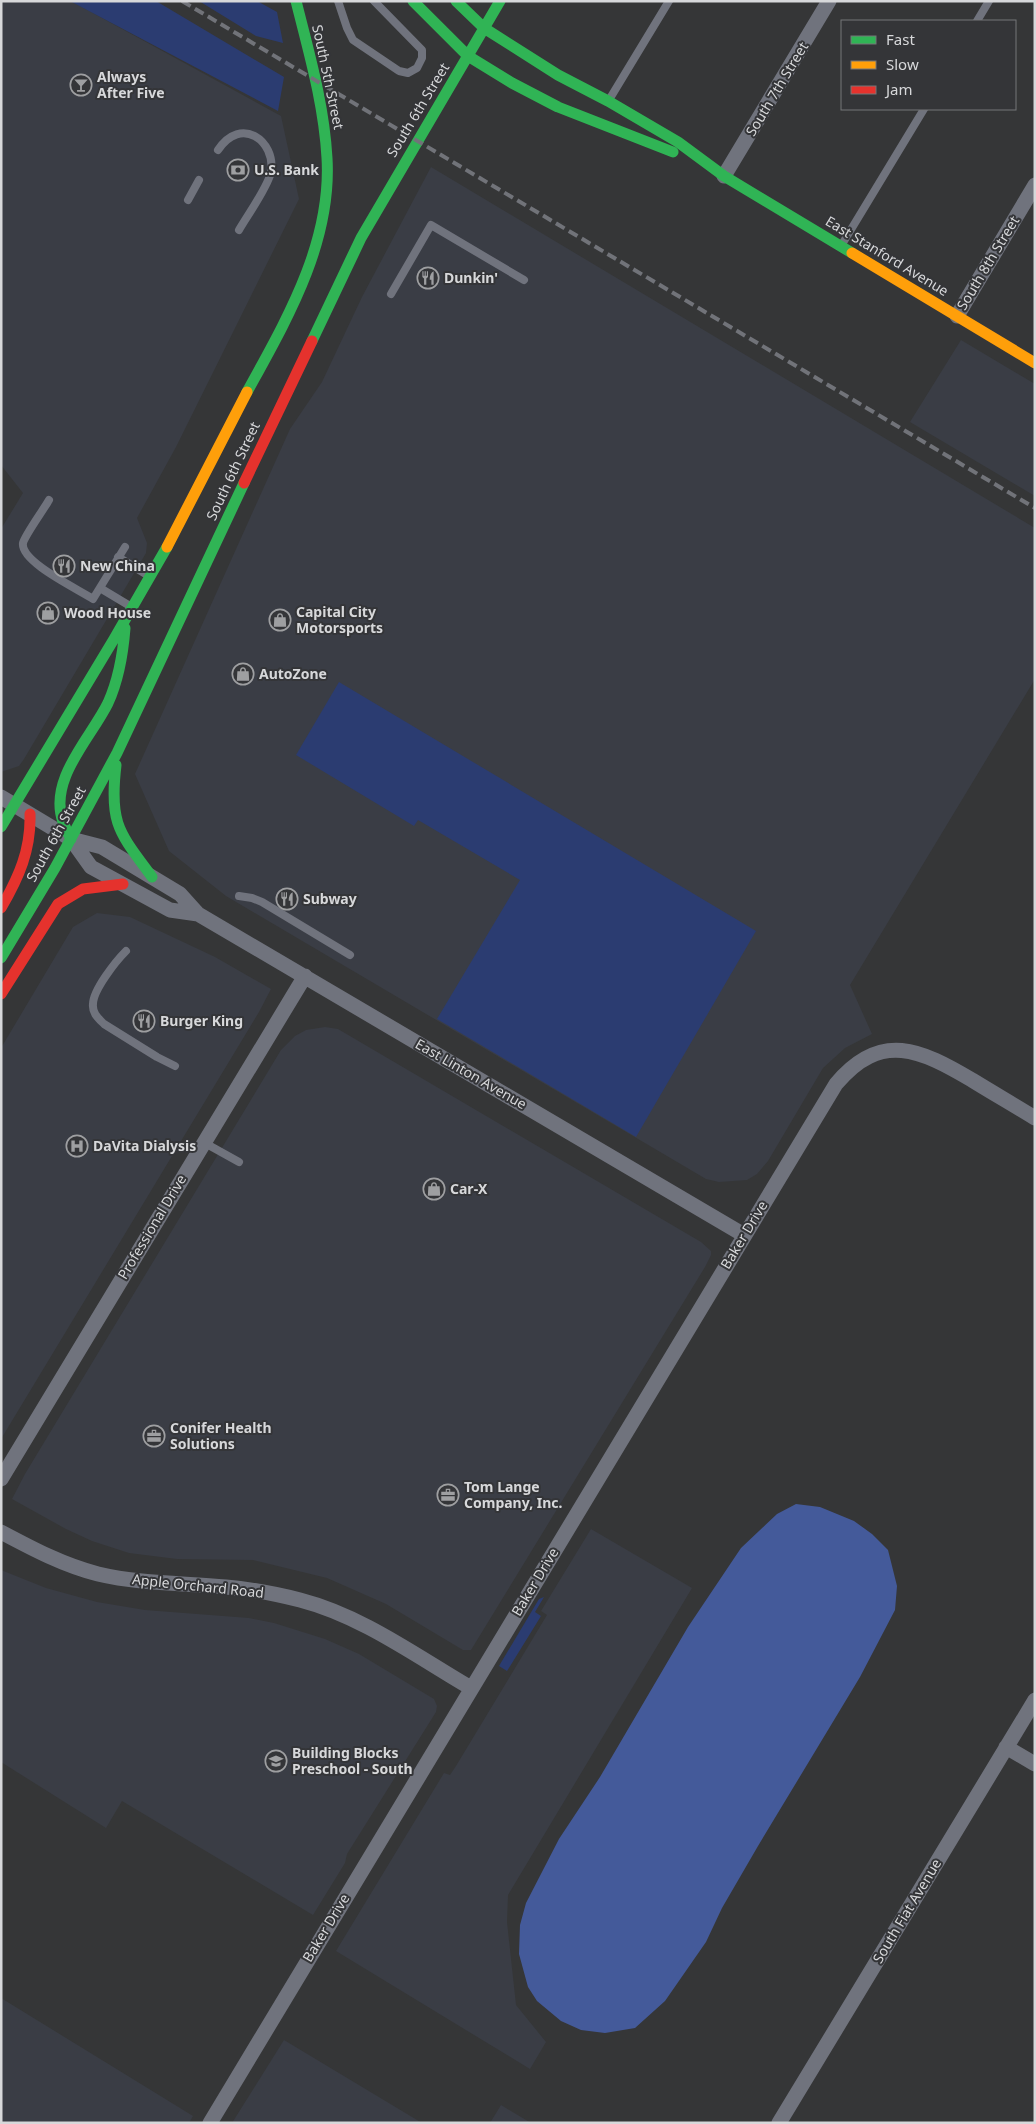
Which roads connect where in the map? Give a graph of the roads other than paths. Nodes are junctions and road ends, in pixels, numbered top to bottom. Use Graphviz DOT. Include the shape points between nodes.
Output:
graph roads {
  1 [pos="296,1"];
  2 [pos="338,1"];
  3 [pos="374,1"];
  4 [pos="412,1"];
  5 [pos="456,1"];
  6 [pos="500,1"];
  7 [pos="669,1"];
  8 [pos="829,1"];
  9 [pos="989,1"];
  10 [pos="978,20"];
  11 [pos="484,28"];
  12 [pos="468,56"];
  13 [pos="608,101"];
  14 [pos="923,110"];
  15 [pos="218,150"];
  16 [pos="724,176"];
  17 [pos="199,180"];
  18 [pos="1035,185"];
  19 [pos="188,200"];
  20 [pos="239,230"];
  21 [pos="841,246"];
  22 [pos="524,280"];
  23 [pos="391,294"];
  24 [pos="957,316"];
  25 [pos="266,357"];
  26 [pos="1035,363"];
  27 [pos="49,500"];
  28 [pos="124,547"];
  29 [pos="118,557"];
  30 [pos="150,577"];
  31 [pos="100,588"];
  32 [pos="132,608"];
  33 [pos="126,619"];
  34 [pos="117,753"];
  35 [pos="1,797"];
  36 [pos="15,805"];
  37 [pos="30,814"];
  38 [pos="1,827"];
  39 [pos="71,839"];
  40 [pos="152,877"];
  41 [pos="123,884"];
  42 [pos="239,896"];
  43 [pos="1,908"];
  44 [pos="198,914"];
  45 [pos="126,951"];
  46 [pos="350,955"];
  47 [pos="1,958"];
  48 [pos="305,976"];
  49 [pos="1,994"];
  50 [pos="175,1066"];
  51 [pos="1035,1118"];
  52 [pos="204,1142"];
  53 [pos="239,1162"];
  54 [pos="744,1235"];
  55 [pos="1,1479"];
  56 [pos="1,1532"];
  57 [pos="471,1688"];
  58 [pos="1035,1700"];
  59 [pos="1006,1747"];
  60 [pos="1035,1764"];
  61 [pos="210,2123"];
  62 [pos="780,2123"];
  1 -- 25 [label="main road, South 5th Street" via="320,98 328,175 324,214 315,250"];
  2 -- 3 [label="lane" via="353,40 399,71 408,73 417,68 422,50"];
  4 -- 12 [label="main road, East Stanford Avenue"];
  5 -- 11 [label="main road, East Stanford Avenue"];
  6 -- 11 [label="main road, South 6th Street"];
  7 -- 13 [label="lane"];
  8 -- 16 [label="street, South 7th Street"];
  9 -- 10 [label="lane"];
  11 -- 12 [label="main road, South 6th Street"];
  11 -- 13 [label="main road, East Stanford Avenue" via="558,75"];
  12 -- 16 [label="main road, East Stanford Avenue" via="564,110 648,141"];
  12 -- 34 [label="main road, South 6th Street" via="361,238"];
  13 -- 16 [label="main road, East Stanford Avenue" via="678,142"];
  14 -- 21 [label="lane"];
  15 -- 20 [label="lane" via="224,140 235,134 247,133 262,141 269,155 271,172"];
  16 -- 21 [label="main road, East Stanford Avenue"];
  17 -- 19 [label="lane"];
  18 -- 24 [label="street, South 8th Street"];
  21 -- 24 [label="main road, East Stanford Avenue"];
  22 -- 23 [label="lane" via="431,224"];
  24 -- 26 [label="main road, East Stanford Avenue"];
  25 -- 30 [label="main road, South 6th Street"];
  27 -- 31 [label="lane" via="23,542 24,551 35,564 93,598"];
  28 -- 29 [label="lane"];
  29 -- 30 [label="lane"];
  29 -- 31 [label="lane"];
  30 -- 32 [label="main road, South 6th Street"];
  31 -- 32 [label="lane"];
  32 -- 33 [label="main road, South 6th Street"];
  33 -- 36 [label="main road, South 6th Street"];
  33 -- 39 [label="main road" via="121,666 108,703 72,762 61,788 62,820"];
  34 -- 39 [label="main road, South 6th Street"];
  34 -- 40 [label="main road" via="112,792 117,824 123,838"];
  35 -- 36 [label="street, East Linton Avenue"];
  36 -- 37 [label="street, East Linton Avenue"];
  36 -- 38 [label="main road, South 6th Street"];
  37 -- 39 [label="street, East Linton Avenue"];
  37 -- 43 [label="main road" via="31,830 25,865"];
  39 -- 40 [label="street, East Linton Avenue" via="102,847"];
  39 -- 41 [label="street, East Linton Avenue" via="91,866"];
  39 -- 47 [label="main road, South 6th Street"];
  40 -- 44 [label="street, East Linton Avenue" via="180,894"];
  41 -- 44 [label="street, East Linton Avenue" via="170,910"];
  41 -- 49 [label="main road" via="83,889 58,904"];
  42 -- 46 [label="lane" via="262,902"];
  44 -- 48 [label="street, East Linton Avenue"];
  45 -- 50 [label="lane" via="116,960 95,996 93,1011 104,1024"];
  48 -- 52 [label="street, Professional Drive"];
  48 -- 54 [label="street, East Linton Avenue"];
  51 -- 54 [label="street, Baker Drive" via="937,1060 911,1050 876,1054 853,1066 835,1086"];
  52 -- 53 [label="lane"];
  52 -- 55 [label="street, Professional Drive"];
  54 -- 57 [label="street, Baker Drive"];
  56 -- 57 [label="street, Apple Orchard Road" via="47,1557 100,1574 228,1587 320,1606 372,1629"];
  57 -- 61 [label="street, Baker Drive"];
  58 -- 59 [label="street, South Fiat Avenue"];
  59 -- 60 [label="street"];
  59 -- 62 [label="street, South Fiat Avenue"];
}
